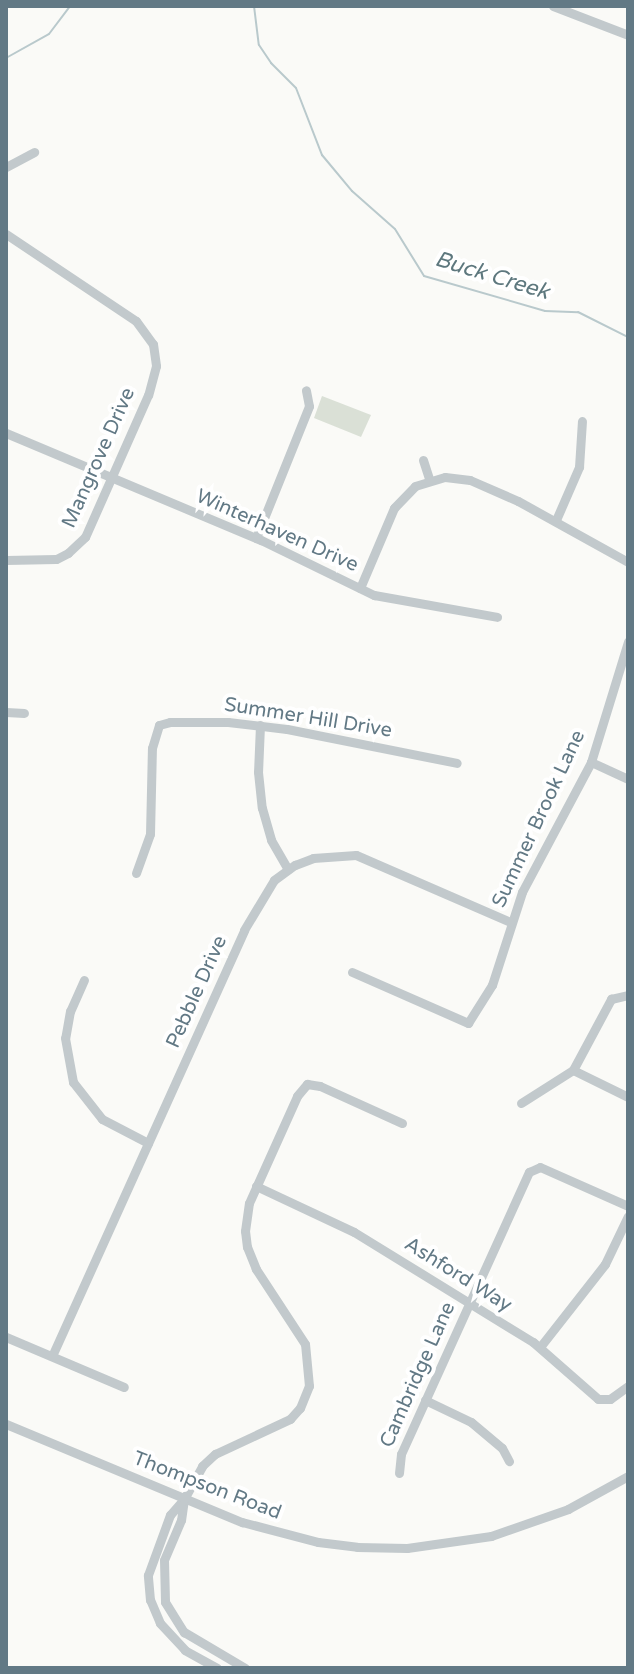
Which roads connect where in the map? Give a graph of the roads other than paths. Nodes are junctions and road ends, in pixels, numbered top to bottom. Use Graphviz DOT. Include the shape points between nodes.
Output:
graph roads {
  1 [pos="553,6"];
  2 [pos="628,35"];
  3 [pos="34,152"];
  4 [pos="6,167"];
  5 [pos="6,234"];
  6 [pos="306,390"];
  7 [pos="582,421"];
  8 [pos="6,433"];
  9 [pos="423,460"];
  10 [pos="111,478"];
  11 [pos="429,479"];
  12 [pos="556,520"];
  13 [pos="256,538"];
  14 [pos="6,560"];
  15 [pos="628,562"];
  16 [pos="360,588"];
  17 [pos="497,617"];
  18 [pos="628,642"];
  19 [pos="6,712"];
  20 [pos="24,713"];
  21 [pos="260,725"];
  22 [pos="591,762"];
  23 [pos="457,763"];
  24 [pos="628,779"];
  25 [pos="288,869"];
  26 [pos="136,873"];
  27 [pos="510,922"];
  28 [pos="352,972"];
  29 [pos="84,980"];
  30 [pos="628,995"];
  31 [pos="573,1070"];
  32 [pos="628,1097"];
  33 [pos="521,1103"];
  34 [pos="402,1123"];
  35 [pos="148,1143"];
  36 [pos="256,1186"];
  37 [pos="628,1206"];
  38 [pos="628,1216"];
  39 [pos="469,1302"];
  40 [pos="6,1337"];
  41 [pos="540,1347"];
  42 [pos="52,1356"];
  43 [pos="628,1386"];
  44 [pos="124,1387"];
  45 [pos="425,1400"];
  46 [pos="6,1424"];
  47 [pos="509,1461"];
  48 [pos="399,1473"];
  49 [pos="628,1476"];
  50 [pos="184,1499"];
  51 [pos="217,1668"];
  52 [pos="245,1668"];
  1 -- 2 [label="street"];
  3 -- 4 [label="street"];
  5 -- 10 [label="street, Mangrove Drive" via="130,317 153,344 156,366 148,395"];
  6 -- 13 [label="street" via="309,406"];
  7 -- 12 [label="street" via="579,467"];
  8 -- 10 [label="street, Winterhaven Drive"];
  9 -- 11 [label="street"];
  10 -- 13 [label="street, Winterhaven Drive"];
  10 -- 14 [label="street, Mangrove Drive" via="85,537 68,553 50,560"];
  11 -- 12 [label="street" via="470,480"];
  11 -- 16 [label="street" via="394,508"];
  12 -- 15 [label="street"];
  13 -- 16 [label="street, Winterhaven Drive"];
  16 -- 17 [label="street, Winterhaven Drive" via="391,599"];
  18 -- 22 [label="street, Summer Brook Lane"];
  19 -- 20 [label="street"];
  21 -- 23 [label="street, Summer Hill Drive"];
  21 -- 25 [label="street" via="262,808 271,840"];
  21 -- 26 [label="street, Summer Hill Drive" via="159,725 152,748 150,834"];
  22 -- 24 [label="street"];
  22 -- 27 [label="street, Summer Brook Lane"];
  25 -- 27 [label="street, Pebble Drive" via="323,855 367,858"];
  25 -- 35 [label="street, Pebble Drive" via="254,908"];
  27 -- 28 [label="street, Summer Brook Lane" via="492,985 468,1023"];
  29 -- 35 [label="street" via="65,1038 73,1082 102,1119"];
  30 -- 31 [label="street" via="611,999"];
  31 -- 32 [label="street"];
  31 -- 33 [label="street"];
  34 -- 36 [label="street" via="307,1084"];
  35 -- 42 [label="street, Pebble Drive"];
  36 -- 39 [label="street, Ashford Way" via="354,1232"];
  36 -- 50 [label="street" via="246,1211 247,1247 305,1344 309,1386 290,1419 207,1462"];
  37 -- 39 [label="street, Cambridge Lane" via="540,1167 529,1172"];
  38 -- 41 [label="street" via="605,1264"];
  39 -- 41 [label="street, Ashford Way"];
  39 -- 45 [label="street, Cambridge Lane"];
  40 -- 42 [label="street"];
  41 -- 43 [label="street, Ashford Way" via="598,1399 610,1399"];
  42 -- 44 [label="street"];
  45 -- 47 [label="street" via="471,1422 502,1448"];
  45 -- 48 [label="street, Cambridge Lane" via="401,1454"];
  46 -- 50 [label="street, Thompson Road"];
  49 -- 50 [label="street, Thompson Road" via="532,1524 471,1541 407,1548 357,1547 291,1536"];
  50 -- 51 [label="street" via="170,1515 150,1563 150,1600 174,1640"];
  50 -- 52 [label="street" via="164,1560 165,1602 184,1632"];
}
